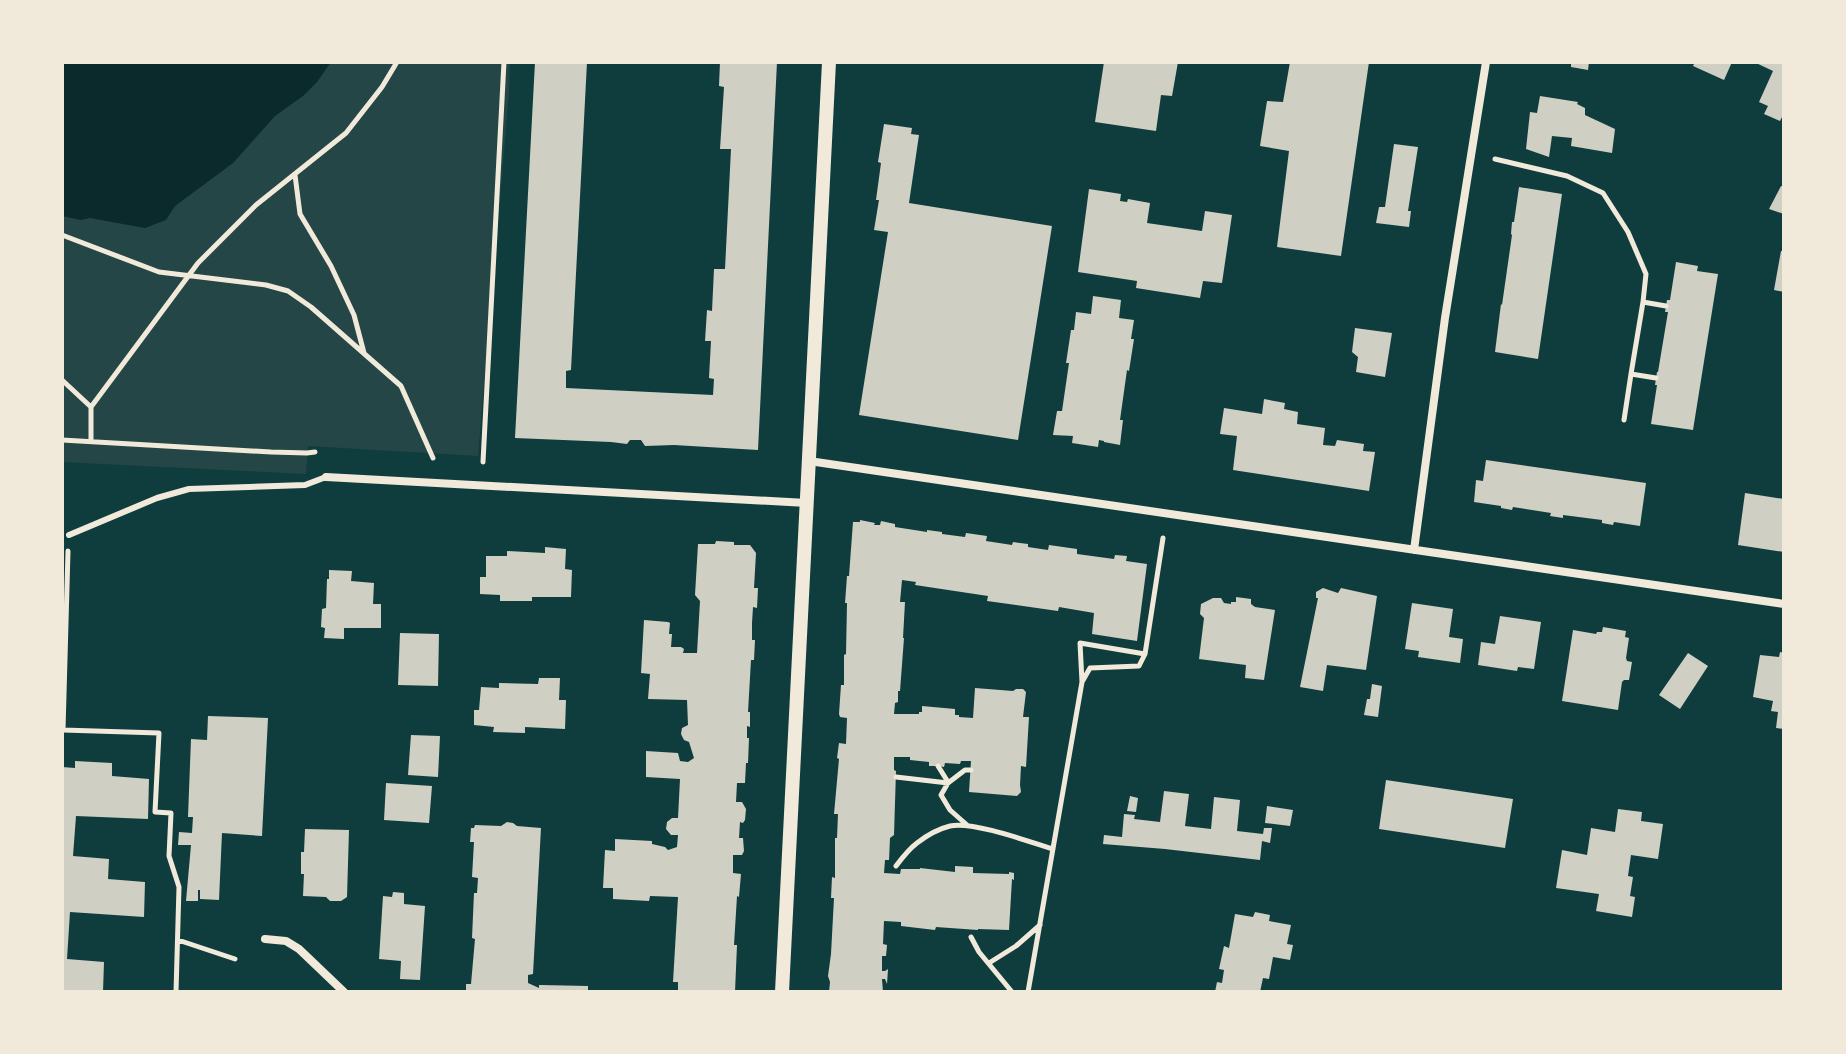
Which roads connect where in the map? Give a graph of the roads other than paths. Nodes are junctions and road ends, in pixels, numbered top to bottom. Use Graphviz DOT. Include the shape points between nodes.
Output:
graph roads {
  1 [pos="829,62"];
  2 [pos="1486,62"];
  3 [pos="809,461"];
  4 [pos="326,477"];
  5 [pos="807,503"];
  6 [pos="69,535"];
  7 [pos="1414,550"];
  8 [pos="1784,604"];
  9 [pos="265,939"];
  10 [pos="344,992"];
  11 [pos="782,992"];
  1 -- 3 [label="street"];
  2 -- 7 [label="street"];
  3 -- 5 [label="street"];
  3 -- 7 [label="street"];
  4 -- 5 [label="street"];
  4 -- 6 [label="lane" via="305,485 189,489"];
  5 -- 11 [label="street"];
  7 -- 8 [label="street"];
  9 -- 10 [label="street" via="286,941 299,949"];
}
